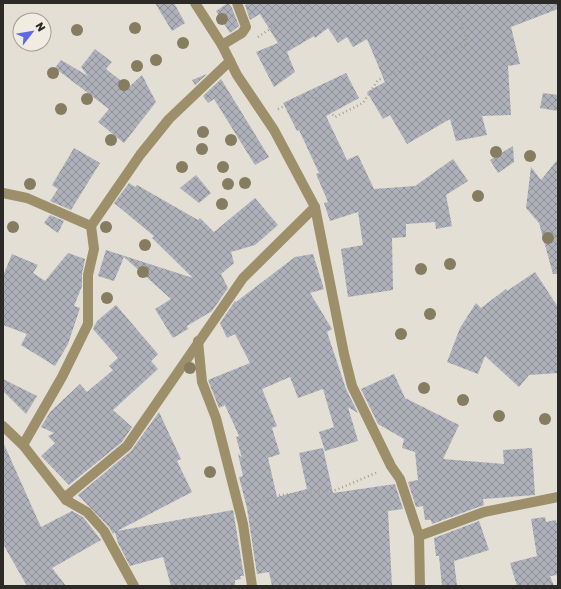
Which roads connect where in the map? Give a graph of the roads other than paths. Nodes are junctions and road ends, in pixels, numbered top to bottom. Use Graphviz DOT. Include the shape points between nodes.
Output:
graph roads {
  1 [pos="195,3"];
  2 [pos="237,3"];
  3 [pos="222,45"];
  4 [pos="230,61"];
  5 [pos="3,193"];
  6 [pos="315,207"];
  7 [pos="91,226"];
  8 [pos="198,341"];
  9 [pos="3,426"];
  10 [pos="23,445"];
  11 [pos="558,497"];
  12 [pos="66,500"];
  13 [pos="419,536"];
  14 [pos="134,586"];
  15 [pos="252,586"];
  16 [pos="420,586"];
  1 -- 3 [label="street"];
  2 -- 3 [label="street" via="246,27 242,33"];
  3 -- 4 [label="street"];
  4 -- 6 [label="street" via="264,115"];
  4 -- 7 [label="street" via="164,125"];
  5 -- 7 [label="street" via="27,198"];
  6 -- 8 [label="street" via="243,278"];
  6 -- 13 [label="street" via="352,386 391,466 400,479"];
  7 -- 10 [label="street" via="94,249 88,275 88,324 62,377"];
  8 -- 12 [label="street" via="127,446 69,494"];
  8 -- 15 [label="street" via="202,382 216,418 243,524"];
  9 -- 10 [label="street"];
  10 -- 12 [label="street"];
  11 -- 13 [label="street" via="484,512"];
  12 -- 14 [label="street" via="86,512 104,531"];
  13 -- 16 [label="street"];
}
